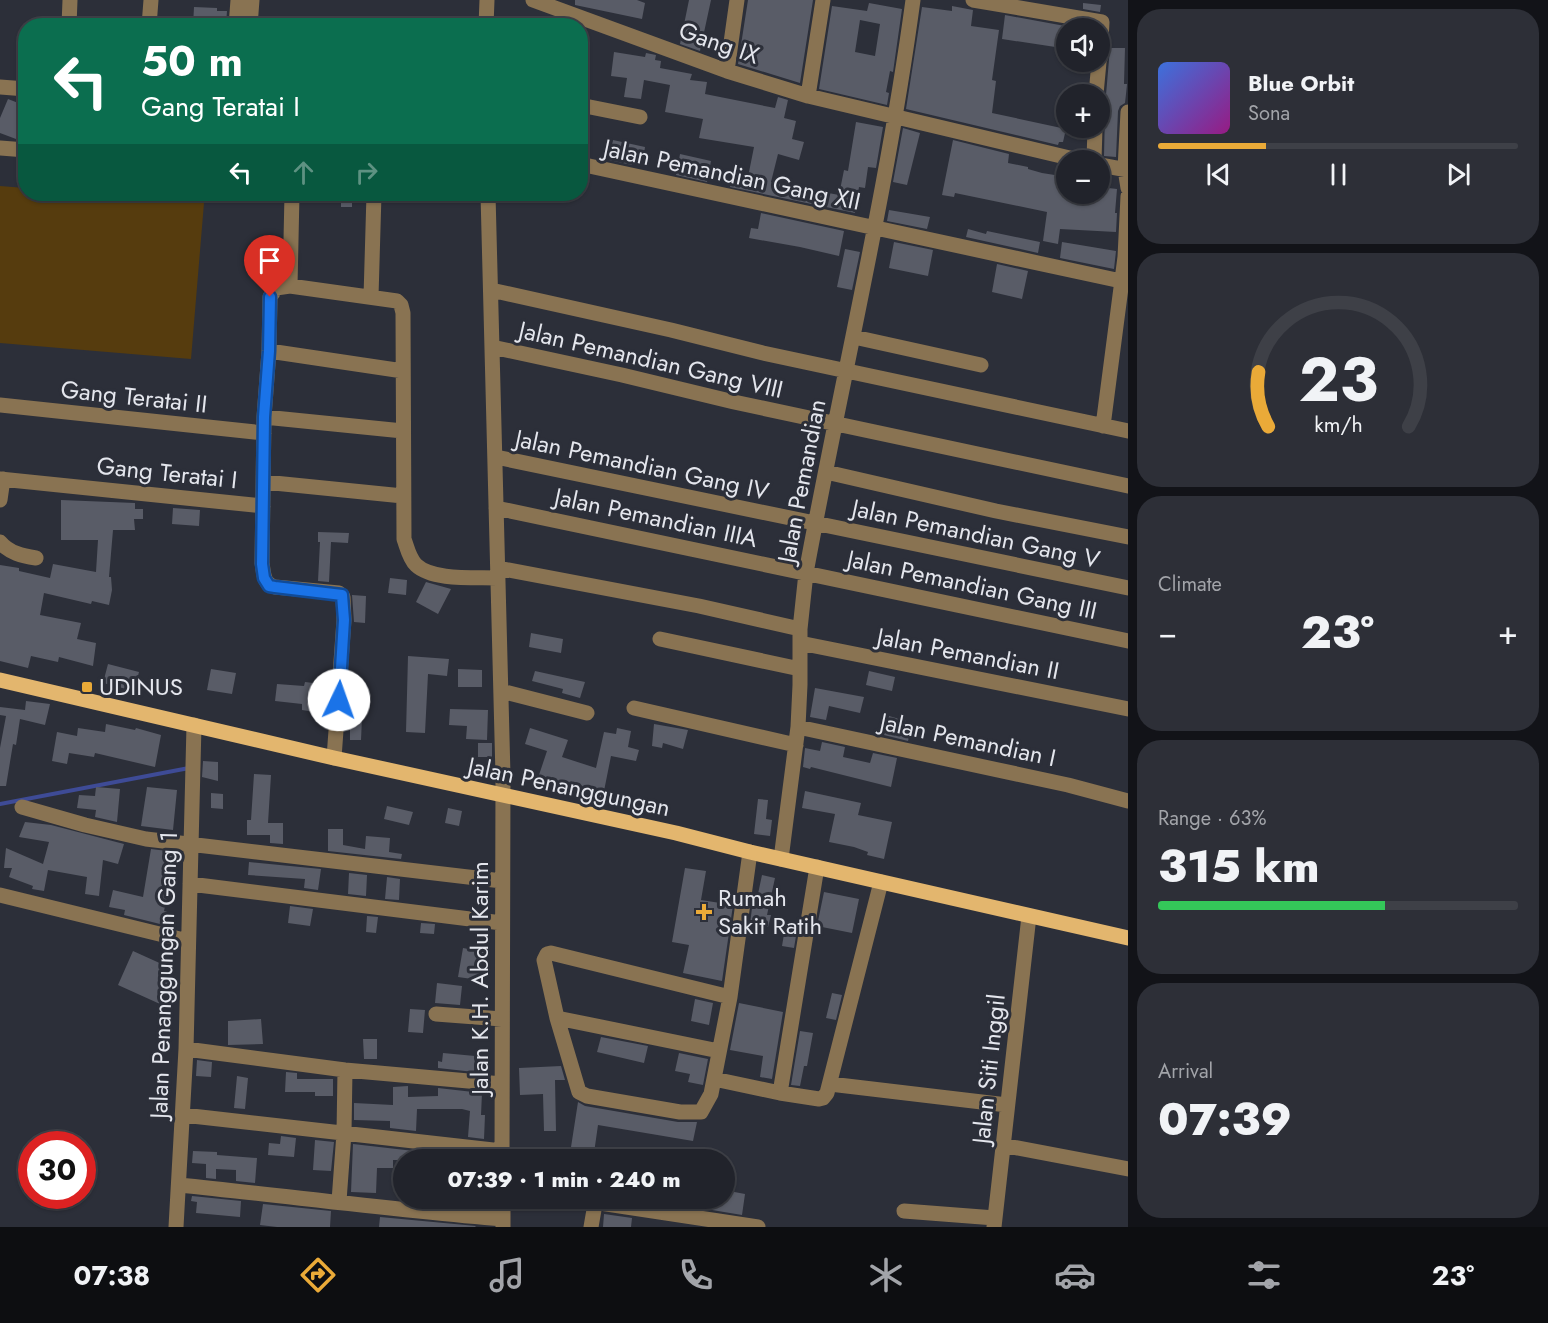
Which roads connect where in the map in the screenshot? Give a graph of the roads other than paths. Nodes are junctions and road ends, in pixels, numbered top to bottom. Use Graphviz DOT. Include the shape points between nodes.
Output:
graph roads {
  1 [pos="70,0"];
  2 [pos="151,0"];
  3 [pos="238,0"];
  4 [pos="252,0"];
  5 [pos="487,0"];
  6 [pos="533,0"];
  7 [pos="737,0"];
  8 [pos="823,0"];
  9 [pos="913,0"];
  10 [pos="972,0"];
  11 [pos="1012,3"];
  12 [pos="69,18"];
  13 [pos="150,18"];
  14 [pos="237,18"];
  15 [pos="251,18"];
  16 [pos="486,18"];
  17 [pos="582,18"];
  18 [pos="1083,18"];
  19 [pos="588,20"];
  20 [pos="727,71"];
  21 [pos="0,87"];
  22 [pos="18,88"];
  23 [pos="808,96"];
  24 [pos="588,107"];
  25 [pos="1128,112"];
  26 [pos="896,116"];
  27 [pos="640,117"];
  28 [pos="0,148"];
  29 [pos="18,149"];
  30 [pos="1056,155"];
  31 [pos="588,166"];
  32 [pos="1110,167"];
  33 [pos="1126,170"];
  34 [pos="1128,188"];
  35 [pos="1128,196"];
  36 [pos="292,201"];
  37 [pos="374,201"];
  38 [pos="488,201"];
  39 [pos="874,230"];
  40 [pos="1121,281"];
  41 [pos="290,286"];
  42 [pos="491,290"];
  43 [pos="371,297"];
  44 [pos="854,338"];
  45 [pos="492,347"];
  46 [pos="269,351"];
  47 [pos="981,365"];
  48 [pos="847,370"];
  49 [pos="404,371"];
  50 [pos="0,405"];
  51 [pos="836,424"];
  52 [pos="264,425"];
  53 [pos="1102,426"];
  54 [pos="403,430"];
  55 [pos="1128,431"];
  56 [pos="496,458"];
  57 [pos="826,472"];
  58 [pos="2,479"];
  59 [pos="264,482"];
  60 [pos="1128,486"];
  61 [pos="403,496"];
  62 [pos="0,500"];
  63 [pos="263,506"];
  64 [pos="496,508"];
  65 [pos="815,523"];
  66 [pos="1128,537"];
  67 [pos="0,542"];
  68 [pos="36,558"];
  69 [pos="498,573"];
  70 [pos="806,573"];
  71 [pos="1128,588"];
  72 [pos="800,636"];
  73 [pos="660,639"];
  74 [pos="1128,641"];
  75 [pos="800,669"];
  76 [pos="0,680"];
  77 [pos="501,691"];
  78 [pos="634,708"];
  79 [pos="1128,709"];
  80 [pos="587,713"];
  81 [pos="194,725"];
  82 [pos="798,727"];
  83 [pos="796,745"];
  84 [pos="334,758"];
  85 [pos="503,796"];
  86 [pos="1128,801"];
  87 [pos="22,807"];
  88 [pos="190,845"];
  89 [pos="750,852"];
  90 [pos="781,859"];
  91 [pos="817,867"];
  92 [pos="502,881"];
  93 [pos="881,882"];
  94 [pos="190,884"];
  95 [pos="0,895"];
  96 [pos="1029,916"];
  97 [pos="502,923"];
  98 [pos="1128,938"];
  99 [pos="188,941"];
  100 [pos="730,998"];
  101 [pos="436,1014"];
  102 [pos="502,1018"];
  103 [pos="557,1018"];
  104 [pos="186,1050"];
  105 [pos="719,1051"];
  106 [pos="345,1070"];
  107 [pos="714,1079"];
  108 [pos="502,1084"];
  109 [pos="830,1084"];
  110 [pos="780,1093"];
  111 [pos="1007,1105"];
  112 [pos="183,1114"];
  113 [pos="344,1133"];
  114 [pos="424,1143"];
  115 [pos="1002,1145"];
  116 [pos="424,1149"];
  117 [pos="463,1149"];
  118 [pos="502,1149"];
  119 [pos="1128,1169"];
  120 [pos="179,1185"];
  121 [pos="339,1201"];
  122 [pos="393,1204"];
  123 [pos="441,1209"];
  124 [pos="594,1209"];
  125 [pos="629,1209"];
  126 [pos="903,1211"];
  127 [pos="503,1223"];
  128 [pos="994,1223"];
  129 [pos="176,1227"];
  130 [pos="591,1227"];
  131 [pos="753,1227"];
  1 -- 12 [label="street"];
  2 -- 13 [label="street"];
  3 -- 14 [label="street"];
  4 -- 15 [label="street"];
  5 -- 16 [label="street"];
  6 -- 17 [label="street, Gang IX"];
  7 -- 20 [label="street"];
  8 -- 23 [label="street"];
  9 -- 26 [label="street, Jalan Pemandian"];
  10 -- 11 [label="street"];
  11 -- 18 [label="street"];
  19 -- 20 [label="street, Gang IX"];
  20 -- 23 [label="street, Gang IX"];
  21 -- 22 [label="street"];
  23 -- 26 [label="street, Gang IX"];
  24 -- 27 [label="street"];
  25 -- 33 [label="street"];
  26 -- 30 [label="street, Gang IX"];
  26 -- 39 [label="street, Jalan Pemandian"];
  28 -- 29 [label="street"];
  31 -- 39 [label="street, Jalan Pemandian Gang XII"];
  32 -- 33 [label="street"];
  33 -- 34 [label="street"];
  35 -- 40 [label="street"];
  36 -- 41 [label="street"];
  37 -- 43 [label="street"];
  38 -- 42 [label="street, Jalan K.H. Abdul Karim"];
  39 -- 40 [label="street, Jalan Pemandian Gang XII"];
  39 -- 44 [label="street, Jalan Pemandian"];
  40 -- 53 [label="street"];
  41 -- 43 [label="street, Jalan Pemandian II"];
  41 -- 46 [label="street" via="278,287 270,297"];
  42 -- 45 [label="street, Jalan K.H. Abdul Karim"];
  42 -- 48 [label="street"];
  43 -- 49 [label="street, Jalan Pemandian II" via="397,301 403,308"];
  44 -- 47 [label="street"];
  44 -- 48 [label="street, Jalan Pemandian"];
  45 -- 51 [label="street, Jalan Pemandian Gang VIII"];
  45 -- 56 [label="street, Jalan K.H. Abdul Karim"];
  46 -- 49 [label="street"];
  46 -- 52 [label="street"];
  48 -- 51 [label="street, Jalan Pemandian"];
  48 -- 53 [label="street"];
  49 -- 54 [label="street, Jalan Pemandian II"];
  50 -- 52 [label="street, Gang Teratai II"];
  51 -- 57 [label="street, Jalan Pemandian"];
  51 -- 60 [label="street, Jalan Pemandian Gang VIII"];
  52 -- 54 [label="street, Gang Teratai II"];
  52 -- 59 [label="street"];
  53 -- 55 [label="street"];
  54 -- 61 [label="street, Jalan Pemandian II"];
  56 -- 64 [label="street, Jalan K.H. Abdul Karim"];
  56 -- 65 [label="street, Jalan Pemandian Gang IV"];
  57 -- 65 [label="street, Jalan Pemandian"];
  57 -- 66 [label="street"];
  58 -- 62 [label="street"];
  58 -- 63 [label="street, Gang Teratai I"];
  59 -- 61 [label="street"];
  59 -- 63 [label="street"];
  61 -- 69 [label="street, Jalan Pemandian II" via="404,539 416,565 444,576"];
  63 -- 84 [label="street, Gang Teratai I" via="262,564 266,582 275,587 339,593 343,597"];
  64 -- 69 [label="street, Jalan K.H. Abdul Karim"];
  64 -- 70 [label="street, Jalan Pemandian IIIA"];
  65 -- 70 [label="street, Jalan Pemandian"];
  65 -- 71 [label="street, Jalan Pemandian Gang V"];
  67 -- 68 [label="street" via="18,555"];
  69 -- 72 [label="street, Jalan Pemandian II" via="699,606"];
  69 -- 77 [label="street, Jalan K.H. Abdul Karim"];
  70 -- 72 [label="street, Jalan Pemandian"];
  70 -- 74 [label="street, Jalan Pemandian Gang III"];
  72 -- 75 [label="street, Jalan Pemandian"];
  72 -- 79 [label="street, Jalan Pemandian II"];
  73 -- 75 [label="street"];
  75 -- 82 [label="street, Jalan Pemandian"];
  76 -- 81 [label="main road, Jalan Penanggungan"];
  77 -- 80 [label="street"];
  77 -- 85 [label="street, Jalan K.H. Abdul Karim"];
  78 -- 83 [label="street"];
  81 -- 84 [label="main road, Jalan Penanggungan"];
  81 -- 88 [label="street, Jalan Penanggungan Gang 1"];
  82 -- 83 [label="street, Jalan Pemandian"];
  82 -- 86 [label="street, Jalan Pemandian I"];
  83 -- 90 [label="street, Jalan Pemandian"];
  84 -- 85 [label="main road, Jalan Penanggungan"];
  85 -- 89 [label="main road, Jalan Penanggungan"];
  85 -- 92 [label="street, Jalan K.H. Abdul Karim"];
  87 -- 88 [label="street" via="146,839"];
  88 -- 92 [label="street"];
  88 -- 94 [label="street, Jalan Penanggungan Gang 1"];
  89 -- 90 [label="main road, Jalan Penanggungan"];
  89 -- 100 [label="street"];
  90 -- 91 [label="main road, Jalan Penanggungan"];
  91 -- 93 [label="main road, Jalan Penanggungan"];
  91 -- 110 [label="street"];
  92 -- 97 [label="street, Jalan K.H. Abdul Karim"];
  93 -- 96 [label="main road, Jalan Penanggungan"];
  93 -- 109 [label="street"];
  94 -- 97 [label="street"];
  94 -- 99 [label="street, Jalan Penanggungan Gang 1"];
  95 -- 99 [label="street"];
  96 -- 98 [label="main road, Jalan Penanggungan"];
  96 -- 111 [label="street, Jalan Siti Inggil"];
  97 -- 102 [label="street, Jalan K.H. Abdul Karim"];
  99 -- 104 [label="street, Jalan Penanggungan Gang 1"];
  100 -- 103 [label="street" via="551,953 544,960"];
  100 -- 105 [label="street"];
  101 -- 102 [label="street"];
  102 -- 108 [label="street, Jalan K.H. Abdul Karim"];
  103 -- 105 [label="street"];
  103 -- 107 [label="street" via="577,1089 587,1096 697,1113 705,1108"];
  104 -- 106 [label="street"];
  104 -- 112 [label="street, Jalan Penanggungan Gang 1"];
  105 -- 107 [label="street"];
  106 -- 108 [label="street"];
  106 -- 113 [label="street"];
  107 -- 110 [label="street"];
  108 -- 118 [label="street, Jalan K.H. Abdul Karim"];
  109 -- 110 [label="street" via="819,1099"];
  109 -- 111 [label="street"];
  111 -- 115 [label="street, Jalan Siti Inggil"];
  112 -- 113 [label="street"];
  112 -- 120 [label="street, Jalan Penanggungan Gang 1"];
  113 -- 114 [label="street"];
  113 -- 121 [label="street"];
  114 -- 116 [label="street"];
  114 -- 117 [label="street"];
  115 -- 119 [label="street"];
  115 -- 128 [label="street, Jalan Siti Inggil"];
  120 -- 121 [label="street"];
  120 -- 129 [label="street, Jalan Penanggungan Gang 1"];
  121 -- 122 [label="street"];
  123 -- 127 [label="street"];
  124 -- 130 [label="street"];
  125 -- 131 [label="street"];
  126 -- 128 [label="street"];
}
